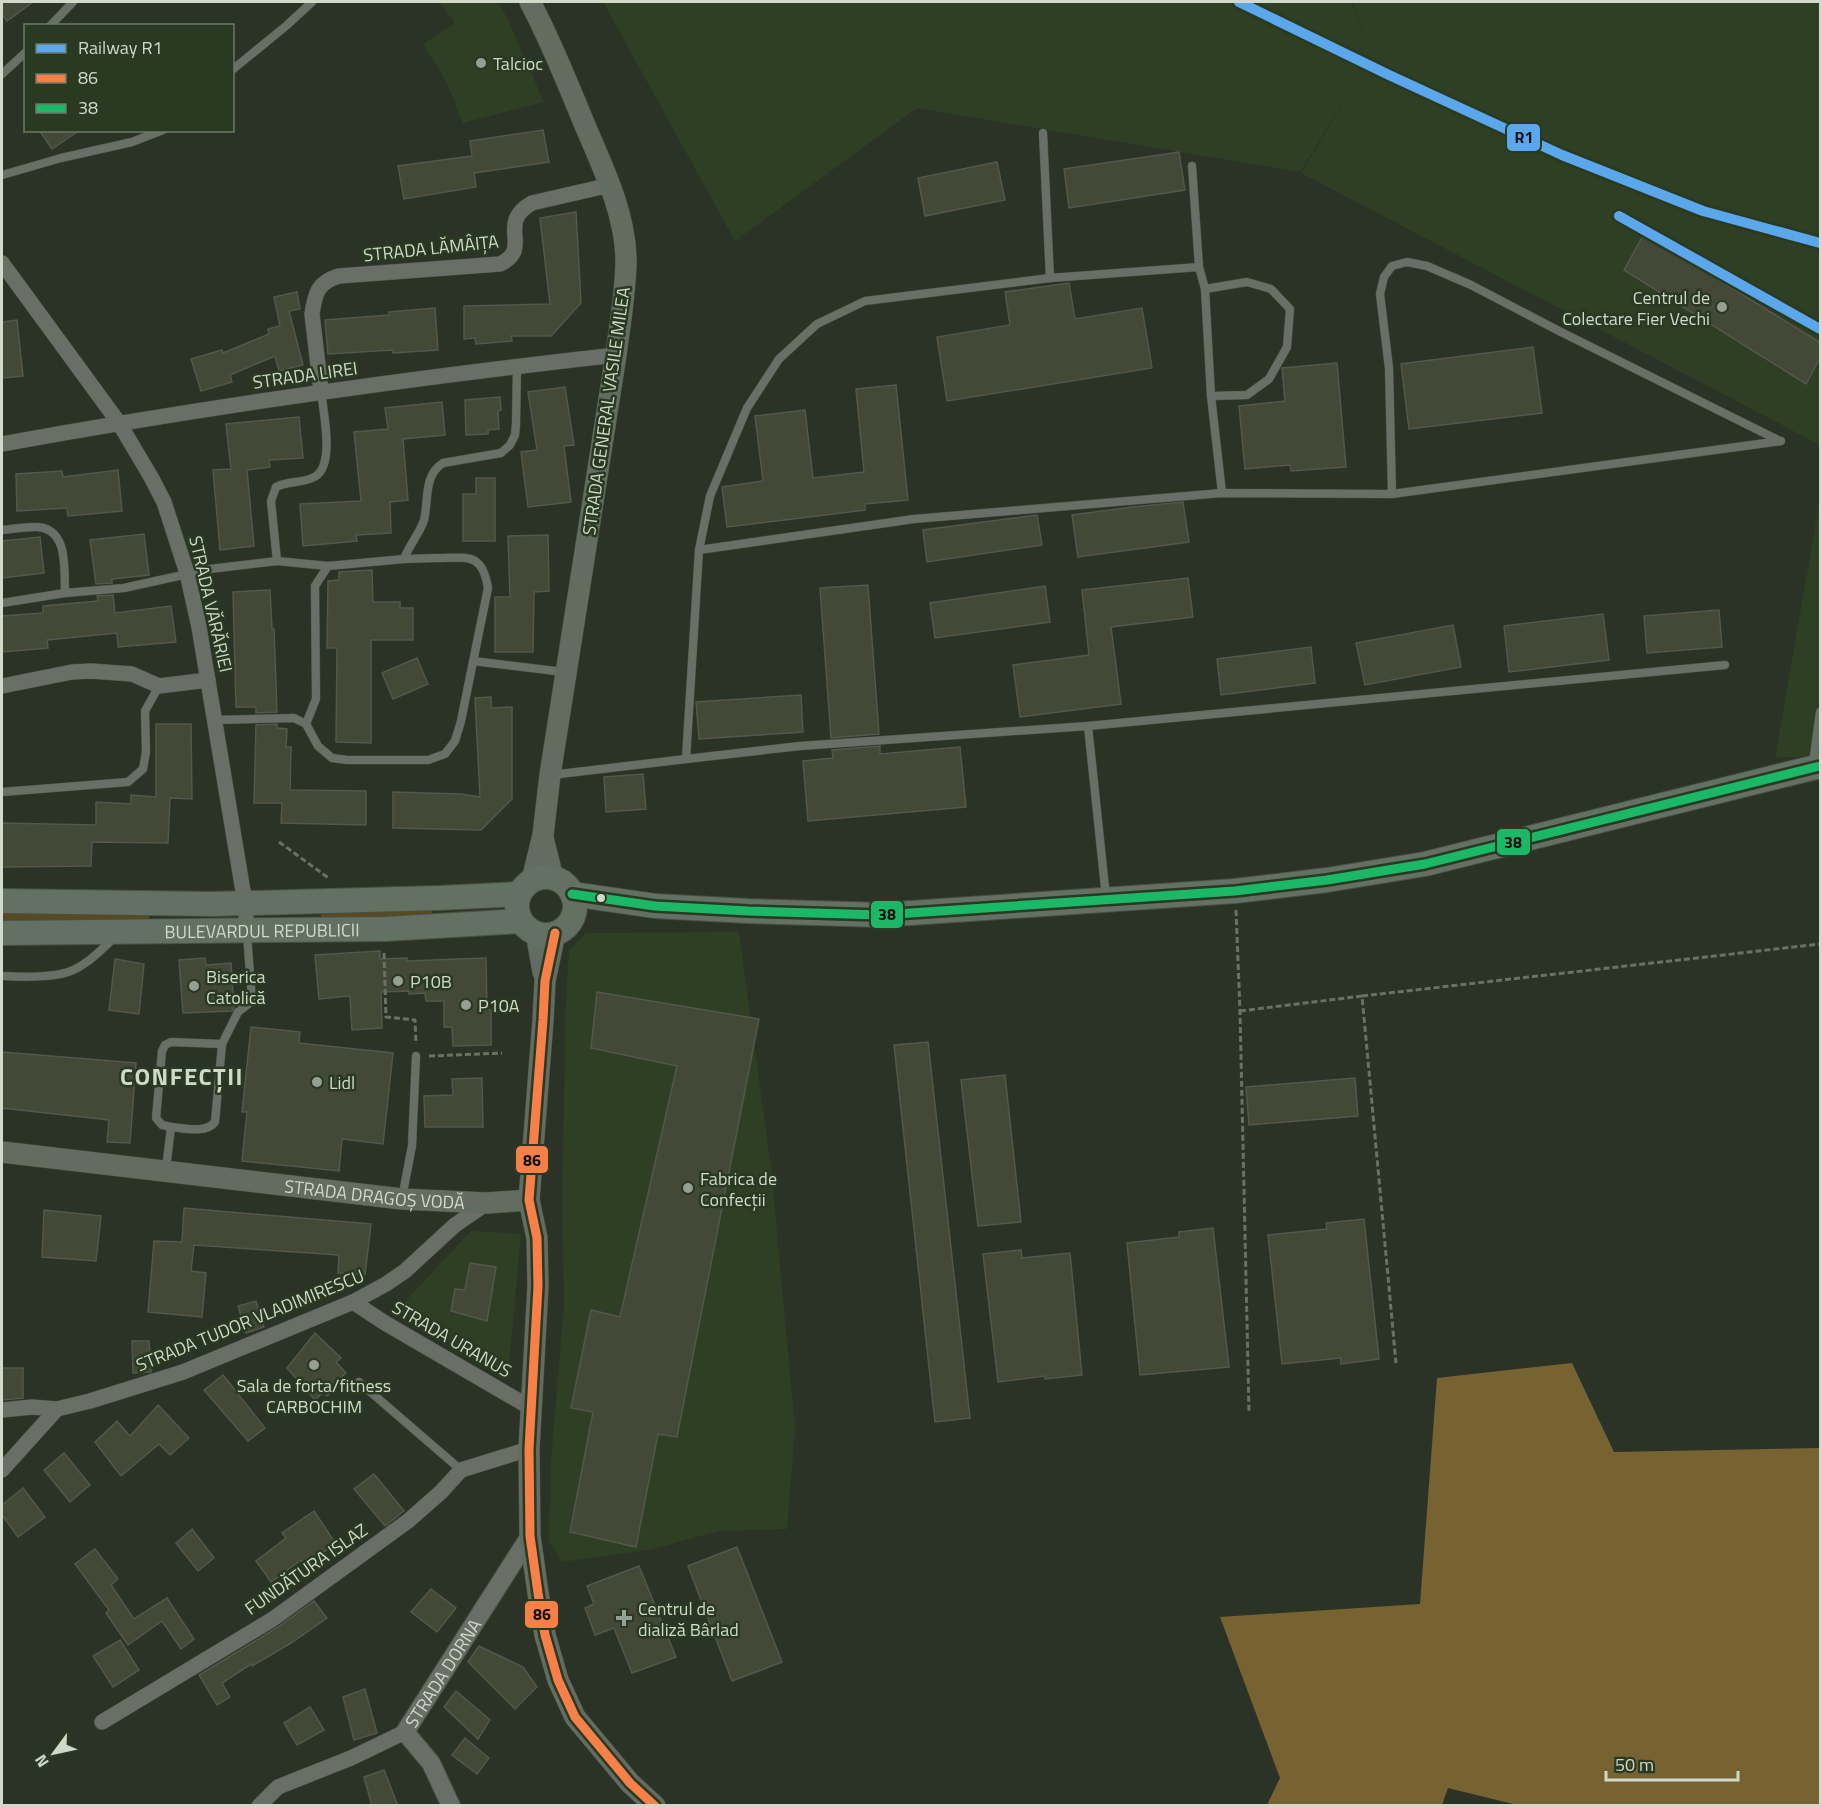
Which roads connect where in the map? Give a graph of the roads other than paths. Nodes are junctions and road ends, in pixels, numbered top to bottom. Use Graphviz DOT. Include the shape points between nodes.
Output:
graph roads {
  1 [pos="73,2"];
  2 [pos="312,2"];
  3 [pos="530,2"];
  4 [pos="52,24"];
  5 [pos="24,54"];
  6 [pos="234,68"];
  7 [pos="2,74"];
  8 [pos="158,132"];
  9 [pos="1042,133"];
  10 [pos="1192,166"];
  11 [pos="2,175"];
  12 [pos="610,186"];
  13 [pos="2,263"];
  14 [pos="1199,267"];
  15 [pos="1050,278"];
  16 [pos="1205,289"];
  17 [pos="616,355"];
  18 [pos="517,366"];
  19 [pos="321,391"];
  20 [pos="1211,396"];
  21 [pos="119,423"];
  22 [pos="2,444"];
  23 [pos="1222,493"];
  24 [pos="1392,494"];
  25 [pos="2,531"];
  26 [pos="699,550"];
  27 [pos="404,559"];
  28 [pos="277,561"];
  29 [pos="328,566"];
  30 [pos="187,573"];
  31 [pos="65,593"];
  32 [pos="2,603"];
  33 [pos="473,661"];
  34 [pos="1725,665"];
  35 [pos="566,672"];
  36 [pos="208,680"];
  37 [pos="2,686"];
  38 [pos="159,686"];
  39 [pos="1821,712"];
  40 [pos="214,720"];
  41 [pos="306,724"];
  42 [pos="1088,726"];
  43 [pos="686,759"];
  44 [pos="1816,767"];
  45 [pos="550,775"];
  46 [pos="2,792"];
  47 [pos="535,884"];
  48 [pos="1107,900"];
  49 [pos="2,901"];
  50 [pos="245,903"];
  51 [pos="573,904"];
  52 [pos="537,929"];
  53 [pos="247,930"];
  54 [pos="122,931"];
  55 [pos="2,933"];
  56 [pos="2,976"];
  57 [pos="222,1044"];
  58 [pos="416,1056"];
  59 [pos="171,1127"];
  60 [pos="2,1152"];
  61 [pos="166,1170"];
  62 [pos="402,1199"];
  63 [pos="529,1200"];
  64 [pos="487,1203"];
  65 [pos="353,1302"];
  66 [pos="359,1382"];
  67 [pos="531,1408"];
  68 [pos="57,1409"];
  69 [pos="2,1410"];
  70 [pos="529,1449"];
  71 [pos="2,1470"];
  72 [pos="461,1470"];
  73 [pos="530,1536"];
  74 [pos="102,1722"];
  75 [pos="405,1732"];
  76 [pos="259,1806"];
  77 [pos="451,1806"];
  78 [pos="655,1806"];
  1 -- 4 [label="lane"];
  2 -- 6 [label="lane"];
  3 -- 12 [label="main road, STRADA GENERAL VASILE MILEA"];
  5 -- 7 [label="lane"];
  8 -- 11 [label="lane"];
  9 -- 15 [label="lane"];
  10 -- 14 [label="lane"];
  12 -- 17 [label="main road, STRADA GENERAL VASILE MILEA" via="626,258"];
  12 -- 19 [label="street, STRADA LĂMÂIȚA" via="522,208 514,228 514,253 510,260 500,264 328,280 319,289 312,314"];
  13 -- 21 [label="street, STRADA VĂRĂRIEI"];
  14 -- 15 [label="lane"];
  14 -- 16 [label="lane"];
  15 -- 26 [label="lane" via="865,301 817,324 779,359 747,408 710,496"];
  16 -- 20 [label="lane"];
  16 -- 20 [label="lane" via="1247,282 1271,289 1290,309 1287,347 1269,379 1247,395"];
  17 -- 18 [label="street, STRADA LIREI"];
  17 -- 35 [label="main road, STRADA GENERAL VASILE MILEA"];
  18 -- 19 [label="street, STRADA LIREI"];
  18 -- 27 [label="lane" via="516,424 510,445 501,453 443,463 436,468 430,478 424,520"];
  19 -- 21 [label="street, STRADA LIREI"];
  19 -- 28 [label="lane" via="327,455 317,476 276,487 271,501"];
  20 -- 23 [label="lane"];
  21 -- 22 [label="street, STRADA LIREI"];
  21 -- 30 [label="street, STRADA VĂRĂRIEI" via="164,502"];
  23 -- 24 [label="lane"];
  23 -- 26 [label="lane" via="914,519"];
  24 -- 24 [label="lane" via="1389,368 1380,294 1384,277 1392,266 1407,262 1471,285 1781,441"];
  25 -- 31 [label="lane" via="38,527 51,531 64,554"];
  26 -- 43 [label="lane"];
  27 -- 29 [label="lane"];
  27 -- 33 [label="lane" via="468,558 479,563 488,588"];
  28 -- 29 [label="lane"];
  28 -- 30 [label="lane"];
  29 -- 41 [label="lane" via="315,586 316,699"];
  30 -- 31 [label="lane" via="124,588"];
  30 -- 36 [label="street, STRADA VĂRĂRIEI"];
  31 -- 32 [label="lane"];
  33 -- 35 [label="lane"];
  33 -- 41 [label="lane" via="455,741 445,754 428,760 332,758 318,746"];
  34 -- 42 [label="lane"];
  35 -- 45 [label="main road, STRADA GENERAL VASILE MILEA"];
  36 -- 38 [label="street"];
  36 -- 40 [label="street, STRADA VĂRĂRIEI"];
  37 -- 38 [label="street" via="91,671 132,674"];
  38 -- 46 [label="lane" via="145,711 143,769 128,782"];
  39 -- 44 [label="lane"];
  40 -- 41 [label="lane" via="294,718"];
  40 -- 50 [label="street, STRADA VĂRĂRIEI"];
  42 -- 43 [label="lane"];
  42 -- 48 [label="lane"];
  43 -- 45 [label="lane"];
  44 -- 48 [label="main road" via="1425,864 1235,891"];
  45 -- 47 [label="main road, STRADA GENERAL VASILE MILEA"];
  47 -- 50 [label="main road, BULEVARDUL REPUBLICII" via="342,901"];
  47 -- 51 [label="main road" via="567,886"];
  47 -- 52 [label="main road" via="517,903 517,912"];
  48 -- 51 [label="main road" via="881,915"];
  49 -- 50 [label="main road, BULEVARDUL REPUBLICII"];
  50 -- 53 [label="street, STRADA VĂRĂRIEI"];
  51 -- 52 [label="main road" via="570,922 563,929"];
  52 -- 53 [label="main road, BULEVARDUL REPUBLICII"];
  52 -- 63 [label="main road" via="545,981"];
  53 -- 54 [label="main road, BULEVARDUL REPUBLICII"];
  53 -- 57 [label="lane" via="252,1001 238,1012"];
  54 -- 55 [label="main road, BULEVARDUL REPUBLICII"];
  54 -- 56 [label="lane" via="81,966 68,972"];
  57 -- 59 [label="lane" via="215,1122 204,1129"];
  57 -- 59 [label="lane" via="171,1042 165,1046 156,1118"];
  58 -- 62 [label="lane" via="412,1146"];
  59 -- 61 [label="lane"];
  60 -- 61 [label="main road, STRADA DRAGOȘ VODĂ"];
  61 -- 62 [label="main road, STRADA DRAGOȘ VODĂ"];
  62 -- 64 [label="main road, STRADA DRAGOȘ VODĂ"];
  63 -- 64 [label="main road, STRADA DRAGOȘ VODĂ"];
  63 -- 67 [label="main road" via="537,1238 538,1286"];
  64 -- 65 [label="street, STRADA TUDOR VLADIMIRESCU" via="455,1225 405,1271"];
  65 -- 67 [label="street, STRADA URANUS"];
  65 -- 68 [label="street, STRADA TUDOR VLADIMIRESCU" via="183,1372"];
  66 -- 72 [label="lane"];
  67 -- 70 [label="main road"];
  68 -- 69 [label="street, STRADA TUDOR VLADIMIRESCU"];
  68 -- 71 [label="street"];
  70 -- 72 [label="street"];
  70 -- 73 [label="main road"];
  72 -- 74 [label="street, FUNDĂTURA ISLAZ" via="408,1521 273,1619"];
  73 -- 75 [label="street, STRADA DORNA"];
  73 -- 78 [label="main road" via="545,1635 558,1680 575,1718 630,1784"];
  75 -- 76 [label="street, STRADA DORNA" via="278,1787"];
  75 -- 77 [label="street" via="431,1764"];
}
